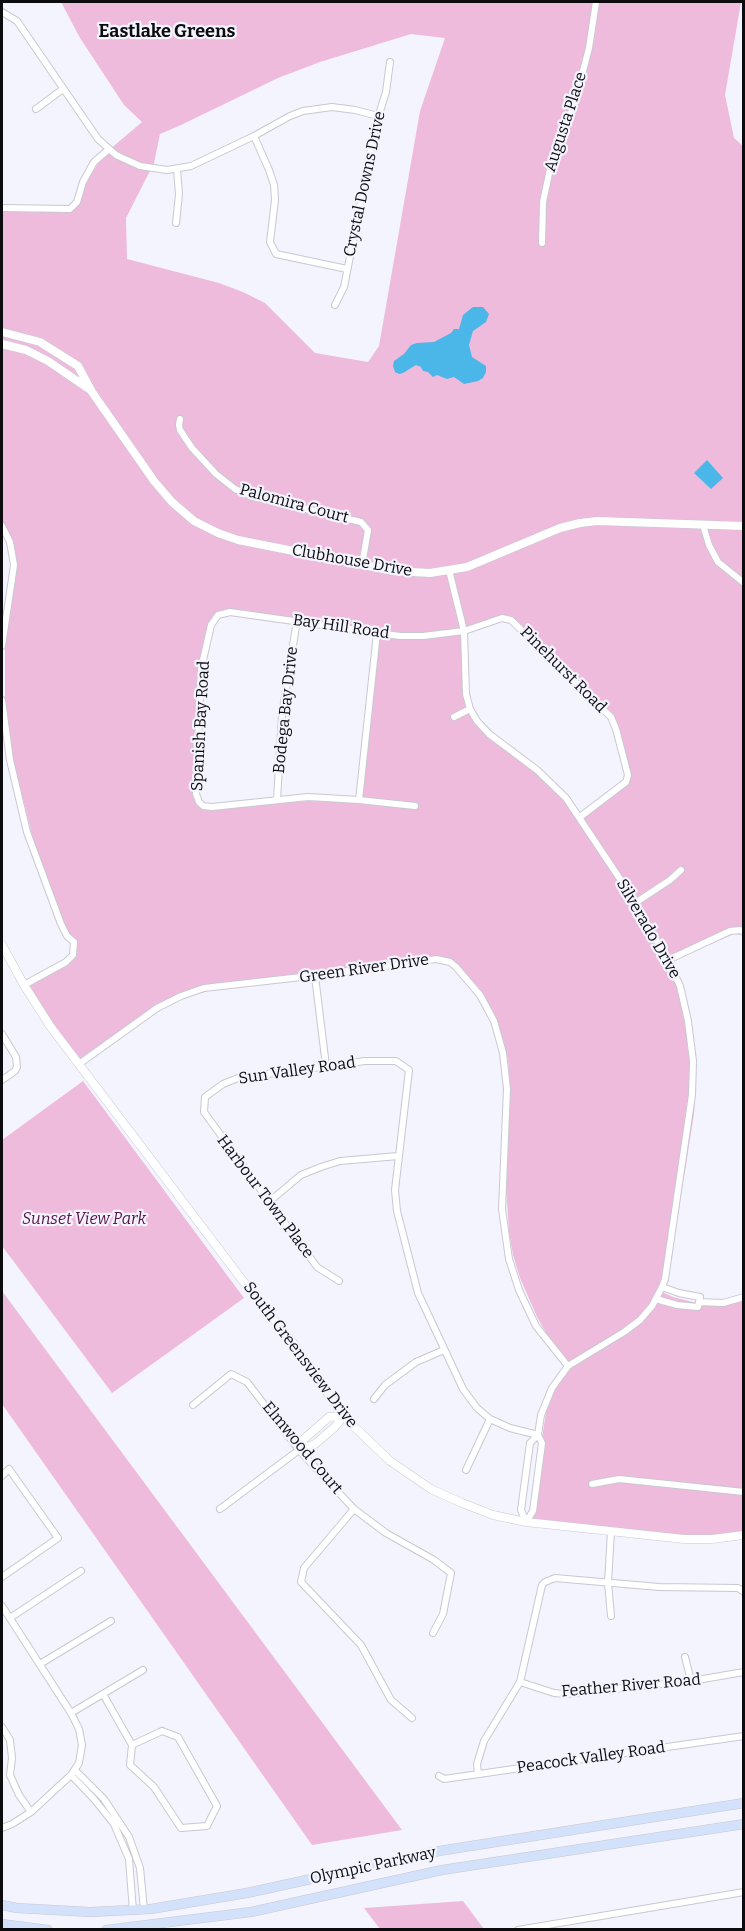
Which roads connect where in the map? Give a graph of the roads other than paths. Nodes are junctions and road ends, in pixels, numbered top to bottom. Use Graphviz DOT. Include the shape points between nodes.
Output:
graph roads {
  1 [pos="596,2"];
  2 [pos="2,12"];
  3 [pos="390,62"];
  4 [pos="63,89"];
  5 [pos="36,109"];
  6 [pos="378,116"];
  7 [pos="254,136"];
  8 [pos="108,150"];
  9 [pos="177,169"];
  10 [pos="2,208"];
  11 [pos="176,223"];
  12 [pos="542,243"];
  13 [pos="347,269"];
  14 [pos="335,305"];
  15 [pos="2,332"];
  16 [pos="2,344"];
  17 [pos="92,392"];
  18 [pos="180,419"];
  19 [pos="703,525"];
  20 [pos="2,526"];
  21 [pos="744,526"];
  22 [pos="362,565"];
  23 [pos="449,570"];
  24 [pos="744,583"];
  25 [pos="218,615"];
  26 [pos="297,620"];
  27 [pos="464,631"];
  28 [pos="377,633"];
  29 [pos="2,646"];
  30 [pos="2,700"];
  31 [pos="470,709"];
  32 [pos="454,717"];
  33 [pos="277,800"];
  34 [pos="358,800"];
  35 [pos="414,806"];
  36 [pos="580,817"];
  37 [pos="681,870"];
  38 [pos="635,903"];
  39 [pos="742,931"];
  40 [pos="2,945"];
  41 [pos="668,960"];
  42 [pos="315,976"];
  43 [pos="24,985"];
  44 [pos="2,1034"];
  45 [pos="79,1064"];
  46 [pos="326,1066"];
  47 [pos="2,1080"];
  48 [pos="204,1103"];
  49 [pos="398,1156"];
  50 [pos="270,1201"];
  51 [pos="339,1281"];
  52 [pos="662,1287"];
  53 [pos="744,1297"];
  54 [pos="656,1299"];
  55 [pos="699,1302"];
  56 [pos="444,1350"];
  57 [pos="568,1366"];
  58 [pos="374,1399"];
  59 [pos="193,1404"];
  60 [pos="343,1416"];
  61 [pos="489,1419"];
  62 [pos="538,1435"];
  63 [pos="299,1450"];
  64 [pos="466,1470"];
  65 [pos="2,1476"];
  66 [pos="592,1484"];
  67 [pos="744,1492"];
  68 [pos="220,1509"];
  69 [pos="354,1509"];
  70 [pos="526,1522"];
  71 [pos="611,1531"];
  72 [pos="744,1535"];
  73 [pos="81,1571"];
  74 [pos="2,1577"];
  75 [pos="608,1583"];
  76 [pos="744,1592"];
  77 [pos="2,1606"];
  78 [pos="611,1616"];
  79 [pos="10,1618"];
  80 [pos="111,1621"];
  81 [pos="433,1633"];
  82 [pos="685,1657"];
  83 [pos="40,1664"];
  84 [pos="143,1671"];
  85 [pos="744,1672"];
  86 [pos="692,1681"];
  87 [pos="520,1682"];
  88 [pos="103,1694"];
  89 [pos="71,1713"];
  90 [pos="412,1718"];
  91 [pos="2,1727"];
  92 [pos="744,1736"];
  93 [pos="132,1745"];
  94 [pos="74,1773"];
  95 [pos="478,1774"];
  96 [pos="439,1776"];
  97 [pos="744,1803"];
  98 [pos="31,1812"];
  99 [pos="744,1824"];
  100 [pos="2,1828"];
  101 [pos="744,1892"];
  102 [pos="2,1905"];
  103 [pos="144,1910"];
  104 [pos="133,1911"];
  105 [pos="2,1924"];
  106 [pos="140,1928"];
  107 [pos="540,1928"];
  108 [pos="48,1929"];
  109 [pos="106,1929"];
  110 [pos="518,1929"];
  1 -- 12 [label="street, Augusta Place" via="575,102 550,169 543,202"];
  2 -- 4 [label="street" via="17,21"];
  3 -- 6 [label="street, Crystal Downs Drive"];
  4 -- 5 [label="street"];
  4 -- 8 [label="street"];
  6 -- 7 [label="street" via="340,107 319,108 290,116"];
  6 -- 13 [label="street, Crystal Downs Drive"];
  7 -- 9 [label="street"];
  7 -- 13 [label="street" via="274,186 270,242 276,254"];
  8 -- 9 [label="street" via="140,166"];
  8 -- 10 [label="street" via="94,162 77,202 70,209"];
  9 -- 11 [label="street"];
  13 -- 14 [label="street, Crystal Downs Drive"];
  15 -- 17 [label="street, Clubhouse Drive" via="40,342 69,359 78,366"];
  16 -- 17 [label="street, Clubhouse Drive" via="48,361"];
  17 -- 22 [label="street, Clubhouse Drive" via="154,481 194,521 238,540"];
  18 -- 22 [label="street, Palomira Court" via="180,430 192,448 235,489 362,522 368,530"];
  19 -- 21 [label="street, Clubhouse Drive"];
  19 -- 23 [label="street, Clubhouse Drive" via="580,523 467,567"];
  19 -- 24 [label="street" via="718,562"];
  20 -- 29 [label="street" via="14,565"];
  22 -- 23 [label="street, Clubhouse Drive" via="411,573"];
  23 -- 27 [label="street, Silverado Drive"];
  25 -- 26 [label="street, Bay Hill Road" via="230,612"];
  25 -- 33 [label="street, Spanish Bay Road" via="211,625 201,669 196,794 203,806 212,807"];
  26 -- 28 [label="street, Bay Hill Road"];
  26 -- 33 [label="street, Bodega Bay Drive" via="282,715"];
  27 -- 28 [label="street, Bay Hill Road" via="423,636"];
  27 -- 31 [label="street, Silverado Drive"];
  27 -- 36 [label="street, Pinehurst Road" via="502,618 511,620 611,717 628,775 626,782"];
  28 -- 34 [label="street"];
  30 -- 43 [label="street" via="9,760 27,832 61,924 74,942 73,954 66,962"];
  31 -- 32 [label="street"];
  31 -- 36 [label="street, Silverado Drive" via="489,734 537,770"];
  33 -- 34 [label="street, Spanish Bay Road"];
  34 -- 35 [label="street, Spanish Bay Road"];
  36 -- 38 [label="street, Silverado Drive"];
  37 -- 38 [label="street"];
  38 -- 41 [label="street, Silverado Drive"];
  39 -- 41 [label="street" via="730,931"];
  40 -- 43 [label="street, South Greensview Drive"];
  41 -- 52 [label="street, Silverado Drive" via="683,999 694,1074"];
  42 -- 45 [label="street, Green River Drive" via="194,991 157,1008"];
  42 -- 46 [label="street"];
  42 -- 57 [label="street, Green River Drive" via="441,959 456,967 480,995 494,1021 503,1053 507,1099 502,1209 509,1259 536,1326"];
  43 -- 45 [label="street, South Greensview Drive"];
  44 -- 47 [label="street" via="17,1061 15,1071"];
  45 -- 60 [label="street, South Greensview Drive" via="294,1344"];
  46 -- 48 [label="street, Sun Valley Road" via="238,1078 222,1084 205,1097"];
  46 -- 49 [label="street, Sun Valley Road" via="396,1062 409,1070"];
  48 -- 50 [label="street, Harbour Town Place" via="204,1112 212,1125"];
  49 -- 50 [label="street" via="340,1161 321,1167 301,1175"];
  49 -- 56 [label="street" via="394,1190 397,1211 418,1293"];
  50 -- 51 [label="street, Harbour Town Place" via="317,1267"];
  52 -- 54 [label="street, Silverado Drive"];
  52 -- 55 [label="street" via="700,1297"];
  53 -- 55 [label="street" via="723,1303"];
  54 -- 55 [label="street" via="698,1307"];
  54 -- 57 [label="street, Silverado Drive" via="632,1326"];
  56 -- 58 [label="street" via="416,1362"];
  56 -- 61 [label="street" via="463,1389"];
  57 -- 62 [label="street, Silverado Drive" via="548,1396 540,1415"];
  59 -- 63 [label="street, Elmwood Court" via="228,1376 236,1375 247,1382"];
  60 -- 63 [label="street" via="329,1417 304,1439"];
  60 -- 70 [label="street, South Greensview Drive" via="390,1461 432,1489 477,1509"];
  61 -- 62 [label="street"];
  61 -- 64 [label="street"];
  62 -- 70 [label="street, Silverado Drive" via="542,1443 535,1500"];
  62 -- 70 [label="street, Silverado Drive" via="530,1443 521,1510"];
  63 -- 68 [label="street"];
  63 -- 69 [label="street, Elmwood Court"];
  65 -- 74 [label="street" via="9,1469 58,1538"];
  66 -- 67 [label="street" via="619,1479"];
  69 -- 81 [label="street, Elmwood Court" via="451,1573 443,1614"];
  69 -- 90 [label="street" via="304,1568 301,1582 361,1645 392,1700"];
  70 -- 71 [label="street, South Greensview Drive"];
  71 -- 72 [label="street, South Greensview Drive" via="684,1539"];
  71 -- 75 [label="street"];
  73 -- 79 [label="street"];
  75 -- 76 [label="street" via="738,1588"];
  75 -- 78 [label="street"];
  75 -- 87 [label="street" via="555,1578 542,1585"];
  77 -- 79 [label="street"];
  79 -- 83 [label="street"];
  80 -- 83 [label="street"];
  82 -- 86 [label="street"];
  83 -- 89 [label="street"];
  84 -- 88 [label="street"];
  85 -- 86 [label="street, Feather River Road"];
  86 -- 87 [label="street, Feather River Road" via="566,1694"];
  87 -- 95 [label="street" via="484,1741"];
  88 -- 89 [label="street"];
  88 -- 93 [label="street"];
  89 -- 94 [label="street" via="82,1741"];
  91 -- 98 [label="street" via="10,1740 10,1775"];
  92 -- 95 [label="street, Peacock Valley Road"];
  93 -- 93 [label="street" via="130,1765 154,1787 181,1828 207,1826 217,1806 178,1737 162,1731"];
  94 -- 98 [label="street"];
  94 -- 103 [label="street" via="104,1799 129,1837 140,1868"];
  94 -- 104 [label="street" via="114,1824 129,1859"];
  95 -- 96 [label="street, Peacock Valley Road" via="444,1779"];
  97 -- 103 [label="main road, Olympic Parkway" via="439,1851 210,1901"];
  98 -- 100 [label="street"];
  99 -- 106 [label="main road, Olympic Parkway" via="442,1870 251,1912"];
  101 -- 107 [label="street"];
  102 -- 104 [label="main road, Olympic Parkway"];
  103 -- 104 [label="main road, Olympic Parkway"];
  103 -- 106 [label="street"];
  104 -- 106 [label="street"];
  105 -- 108 [label="main road"];
  106 -- 109 [label="main road, Olympic Parkway"];
  107 -- 110 [label="street"];
}
